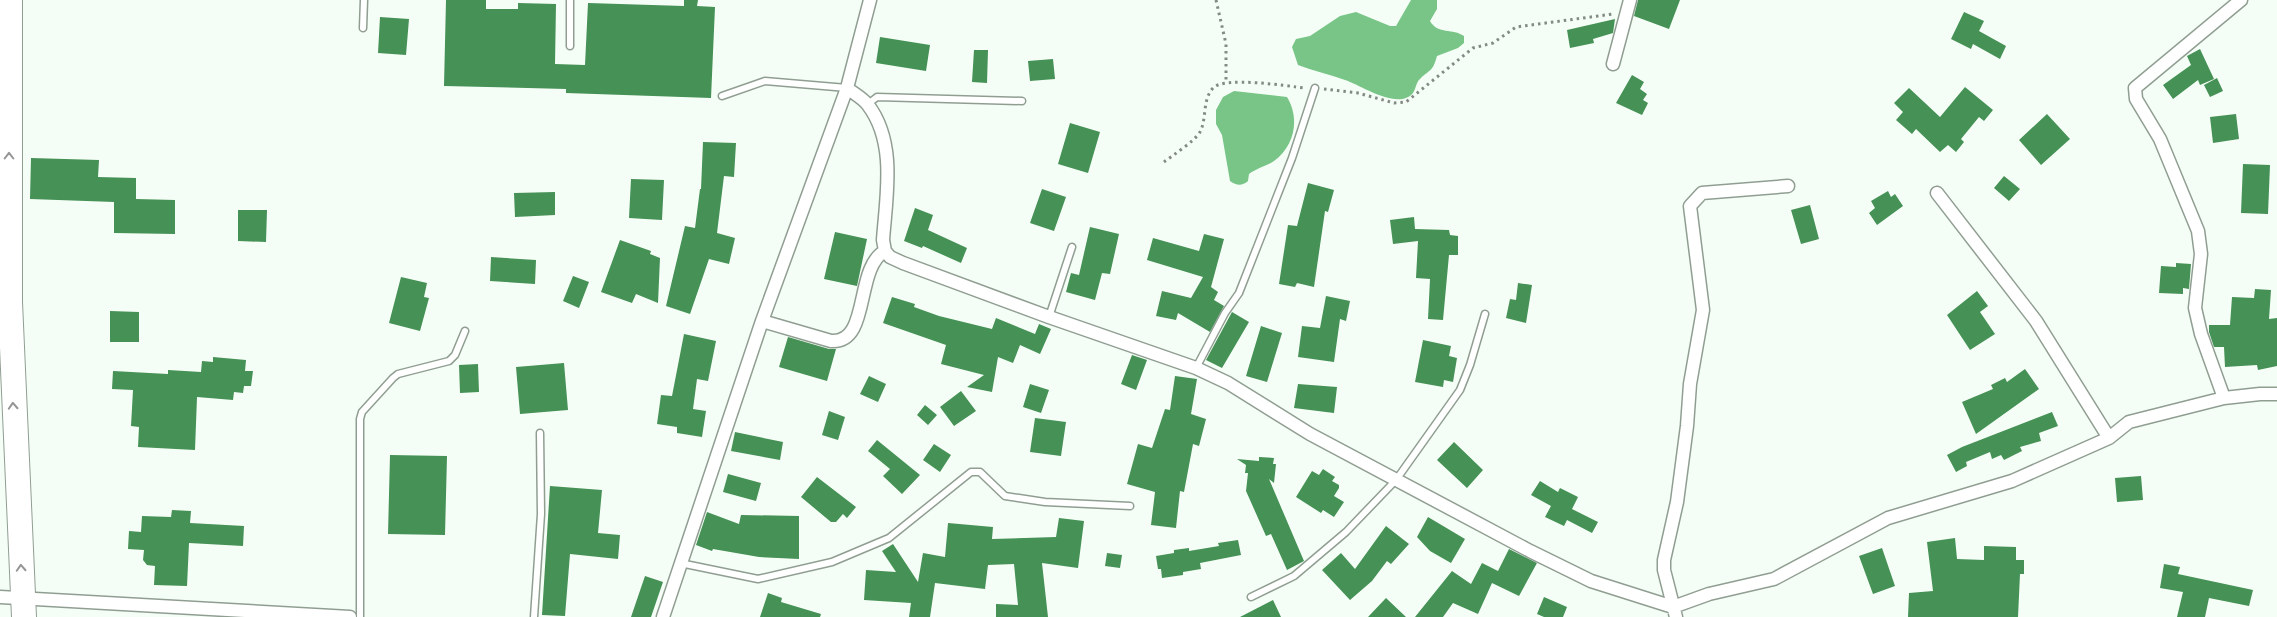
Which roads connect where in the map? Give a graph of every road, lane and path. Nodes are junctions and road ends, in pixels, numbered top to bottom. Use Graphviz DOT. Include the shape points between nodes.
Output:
graph roads {
  1 [pos="10,0"];
  2 [pos="364,0"];
  3 [pos="570,0"];
  4 [pos="870,0"];
  5 [pos="1216,0"];
  6 [pos="2241,0"];
  7 [pos="1629,6"];
  8 [pos="363,28"];
  9 [pos="570,46"];
  10 [pos="1613,64"];
  11 [pos="1226,82"];
  12 [pos="847,88"];
  13 [pos="1315,88"];
  14 [pos="722,96"];
  15 [pos="1022,101"];
  16 [pos="868,104"];
  17 [pos="1164,162"];
  18 [pos="1788,186"];
  19 [pos="1937,193"];
  20 [pos="1072,248"];
  21 [pos="885,251"];
  22 [pos="5,301"];
  23 [pos="1485,314"];
  24 [pos="1049,317"];
  25 [pos="762,321"];
  26 [pos="465,331"];
  27 [pos="1196,368"];
  28 [pos="2277,394"];
  29 [pos="2224,398"];
  30 [pos="540,432"];
  31 [pos="2109,438"];
  32 [pos="1396,480"];
  33 [pos="1130,506"];
  34 [pos="680,563"];
  35 [pos="1252,597"];
  36 [pos="16,604"];
  37 [pos="1674,612"];
  38 [pos="350,617"];
  39 [pos="360,617"];
  40 [pos="534,617"];
  41 [pos="663,617"];
  22 -- 1 [label="highway, one-way"];
  2 -- 8 [label="lane"];
  3 -- 9 [label="lane"];
  4 -- 12 [label="street"];
  5 -- 11 [label="path" via="1226,44"];
  6 -- 29 [label="street" via="2135,88 2136,98 2160,139 2198,232 2202,254 2195,308"];
  7 -- 10 [label="street"];
  7 -- 13 [label="path" via="1516,27 1493,43 1473,48 1406,102 1394,103 1358,93"];
  11 -- 13 [label="path"];
  11 -- 17 [label="path" via="1214,87 1209,95 1200,133"];
  12 -- 14 [label="lane" via="765,82"];
  12 -- 16 [label="street"];
  12 -- 25 [label="street"];
  13 -- 27 [label="lane" via="1243,285"];
  15 -- 16 [label="lane" via="876,97"];
  16 -- 21 [label="street" via="886,149 888,176 882,240"];
  18 -- 37 [label="street" via="1702,193 1690,206 1703,310 1690,384 1681,478 1664,560"];
  19 -- 31 [label="street" via="2036,321"];
  20 -- 24 [label="lane"];
  21 -- 24 [label="street" via="902,263"];
  21 -- 25 [label="street" via="876,256 870,266 861,308 847,338 841,342"];
  36 -- 22 [label="highway, one-way"];
  23 -- 32 [label="lane" via="1460,390"];
  24 -- 27 [label="street"];
  25 -- 34 [label="street"];
  26 -- 39 [label="lane" via="449,361 398,374 362,412"];
  27 -- 32 [label="street" via="1228,383 1310,434"];
  28 -- 29 [label="street"];
  29 -- 31 [label="street" via="2129,422"];
  30 -- 40 [label="lane" via="541,514"];
  31 -- 37 [label="street" via="2012,482 1888,518 1774,579 1709,594"];
  32 -- 35 [label="lane" via="1346,532 1294,576"];
  32 -- 37 [label="street" via="1591,581"];
  33 -- 34 [label="lane" via="1045,502 1005,496 980,472 971,472 889,538 832,562 752,579"];
  34 -- 41 [label="street"];
  36 -- 38 [label="street"];
}
